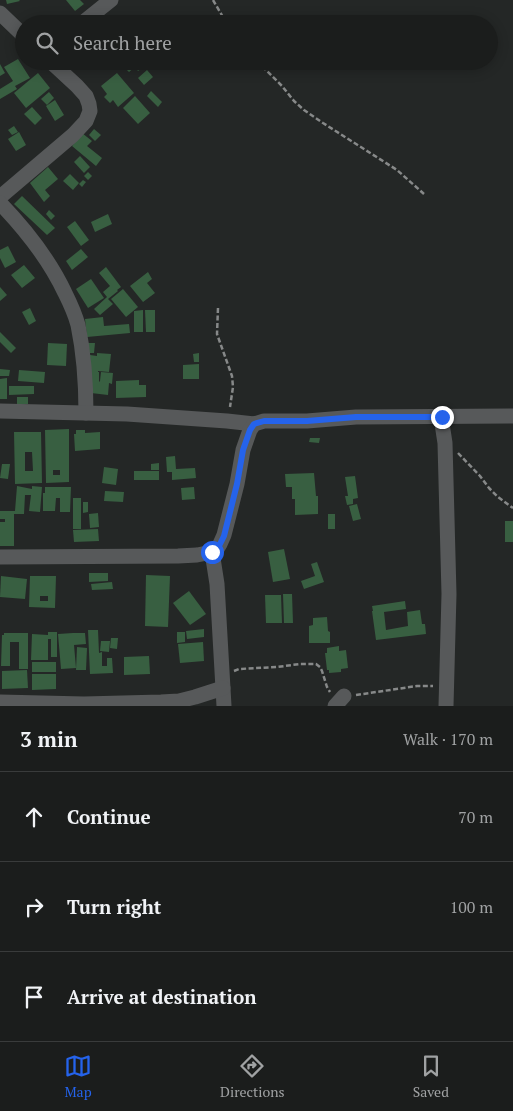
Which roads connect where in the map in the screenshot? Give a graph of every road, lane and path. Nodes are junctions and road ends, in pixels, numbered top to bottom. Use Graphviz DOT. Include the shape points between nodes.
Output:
graph roads {
  1 [pos="112,0"];
  2 [pos="213,0"];
  3 [pos="0,13"];
  4 [pos="93,15"];
  5 [pos="222,15"];
  6 [pos="15,27"];
  7 [pos="60,70"];
  8 [pos="266,70"];
  9 [pos="424,194"];
  10 [pos="0,197"];
  11 [pos="0,203"];
  12 [pos="218,308"];
  13 [pos="0,411"];
  14 [pos="86,413"];
  15 [pos="513,416"];
  16 [pos="442,417"];
  17 [pos="227,421"];
  18 [pos="254,424"];
  19 [pos="446,443"];
  20 [pos="513,508"];
  21 [pos="212,552"];
  22 [pos="0,557"];
  23 [pos="222,683"];
  24 [pos="446,688"];
  25 [pos="340,701"];
  26 [pos="0,702"];
  27 [pos="68,705"];
  28 [pos="224,706"];
  29 [pos="446,706"];
  1 -- 4 [label="street"];
  2 -- 5 [label="path"];
  3 -- 6 [label="street"];
  7 -- 10 [label="street" via="86,96 90,111 86,121"];
  8 -- 9 [label="path" via="304,110 397,170"];
  11 -- 14 [label="street" via="40,250 72,307 83,355"];
  12 -- 17 [label="path" via="218,341 233,387"];
  13 -- 14 [label="street"];
  14 -- 17 [label="street"];
  15 -- 16 [label="street"];
  16 -- 18 [label="street" via="356,417"];
  16 -- 19 [label="street"];
  17 -- 18 [label="street"];
  18 -- 21 [label="street" via="243,450 224,536"];
  19 -- 20 [label="path" via="498,497"];
  19 -- 24 [label="street" via="449,626"];
  21 -- 22 [label="street" via="178,556"];
  21 -- 23 [label="street"];
  23 -- 25 [label="path" via="231,672 240,669 310,663 320,667 328,691"];
  23 -- 27 [label="street" via="179,701"];
  23 -- 28 [label="street"];
  24 -- 25 [label="path" via="426,685"];
  24 -- 29 [label="street"];
  26 -- 27 [label="street"];
}
